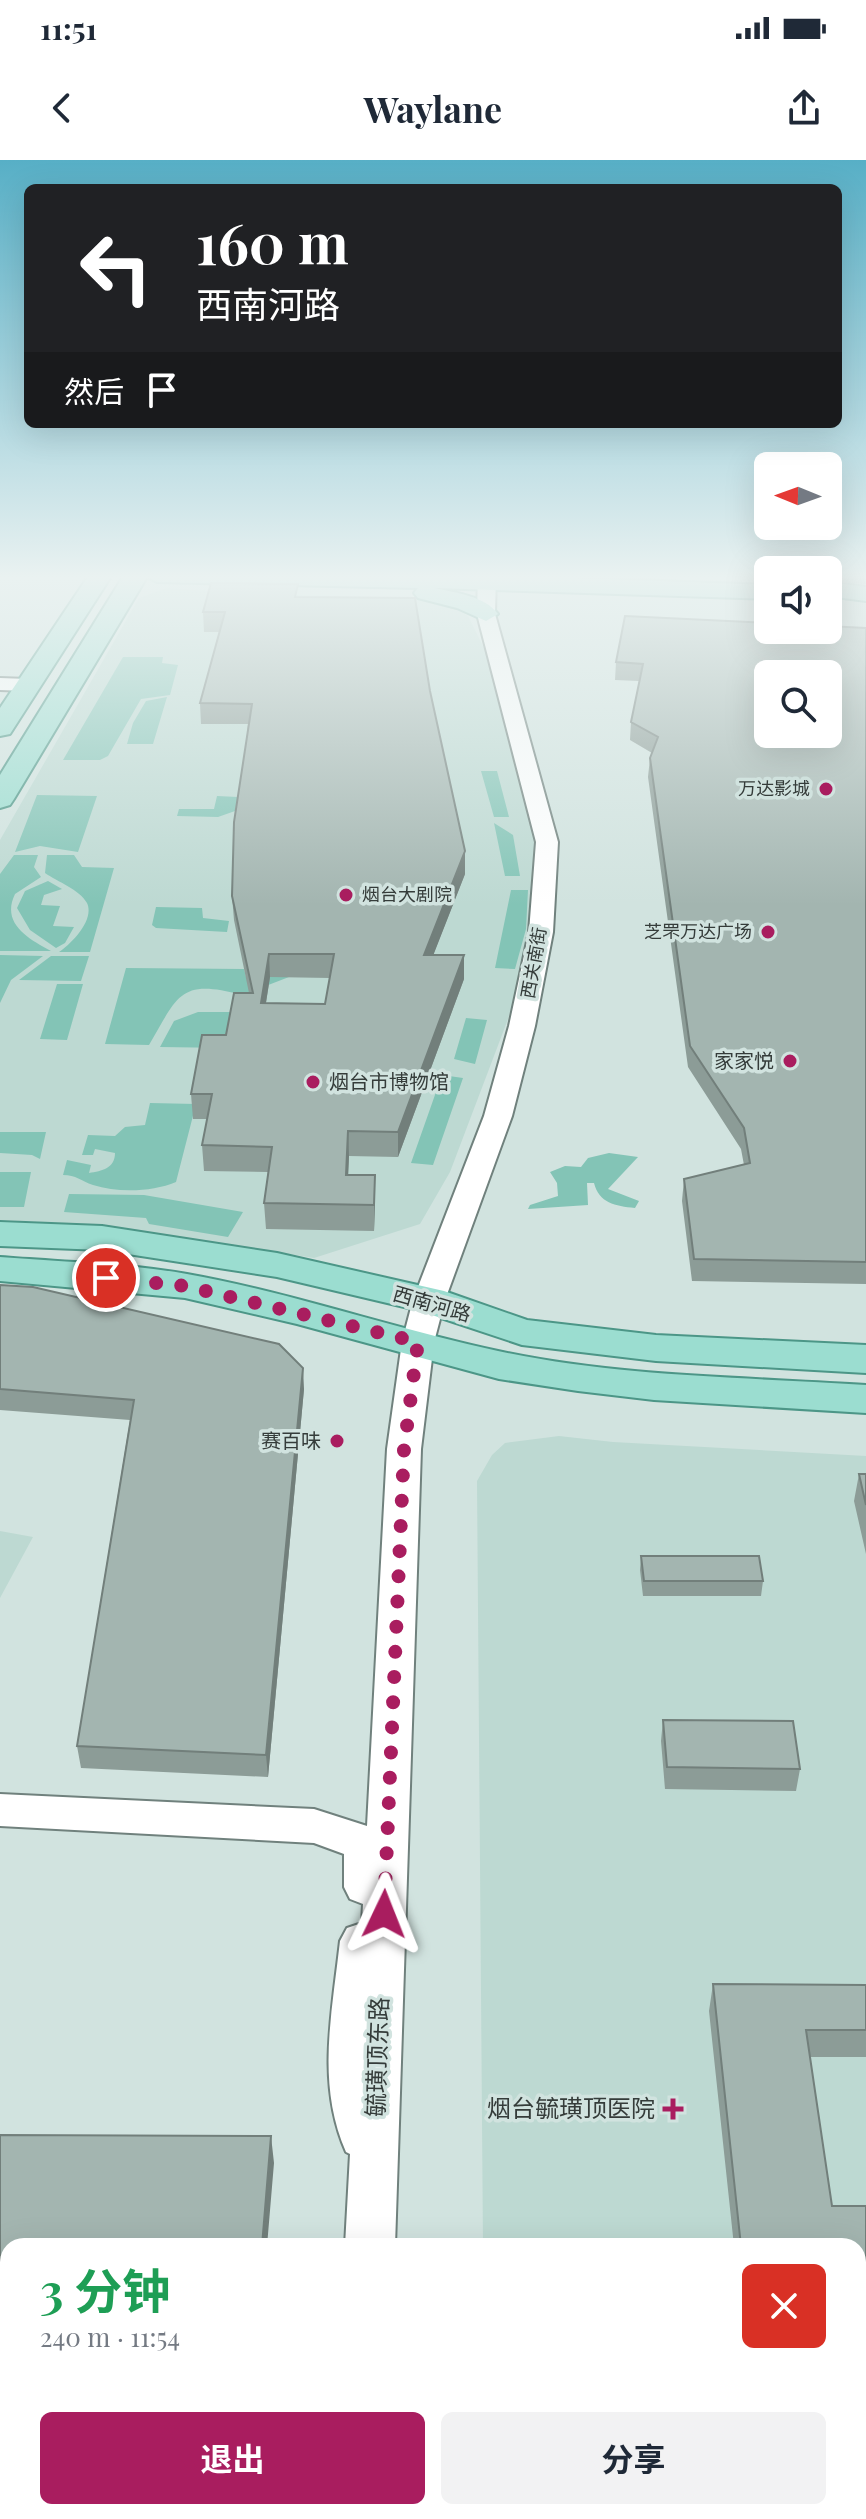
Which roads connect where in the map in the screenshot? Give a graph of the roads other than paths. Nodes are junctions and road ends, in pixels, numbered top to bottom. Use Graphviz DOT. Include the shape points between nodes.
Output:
graph roads {
  1 [pos="27,685"];
  2 [pos="67,685"];
  3 [pos="505,685"];
  4 [pos="0,728"];
  5 [pos="0,799"];
  6 [pos="0,1234"];
  7 [pos="0,1269"];
  8 [pos="429,1300"];
  9 [pos="418,1342"];
  10 [pos="866,1359"];
  11 [pos="866,1399"];
  12 [pos="0,1810"];
  13 [pos="373,2162"];
  14 [pos="370,2238"];
  1 -- 4 [label="main road"];
  2 -- 5 [label="main road"];
  3 -- 8 [label="street, 西关南街" via="547,842 541,932 498,1116"];
  6 -- 8 [label="main road, 西南河路" via="102,1238 165,1247 277,1265"];
  7 -- 9 [label="main road, 西南河路" via="185,1286"];
  8 -- 9 [label="street, 西关南街"];
  8 -- 10 [label="main road, 西南河路" via="522,1332 671,1349"];
  9 -- 11 [label="main road, 西南河路" via="499,1365 578,1377"];
  9 -- 13 [label="street, 毓璜顶东路" via="404,1449"];
  12 -- 13 [label="street" via="314,1826 365,1846 352,2069 356,2121"];
  13 -- 14 [label="street, 毓璜顶东路"];
}
